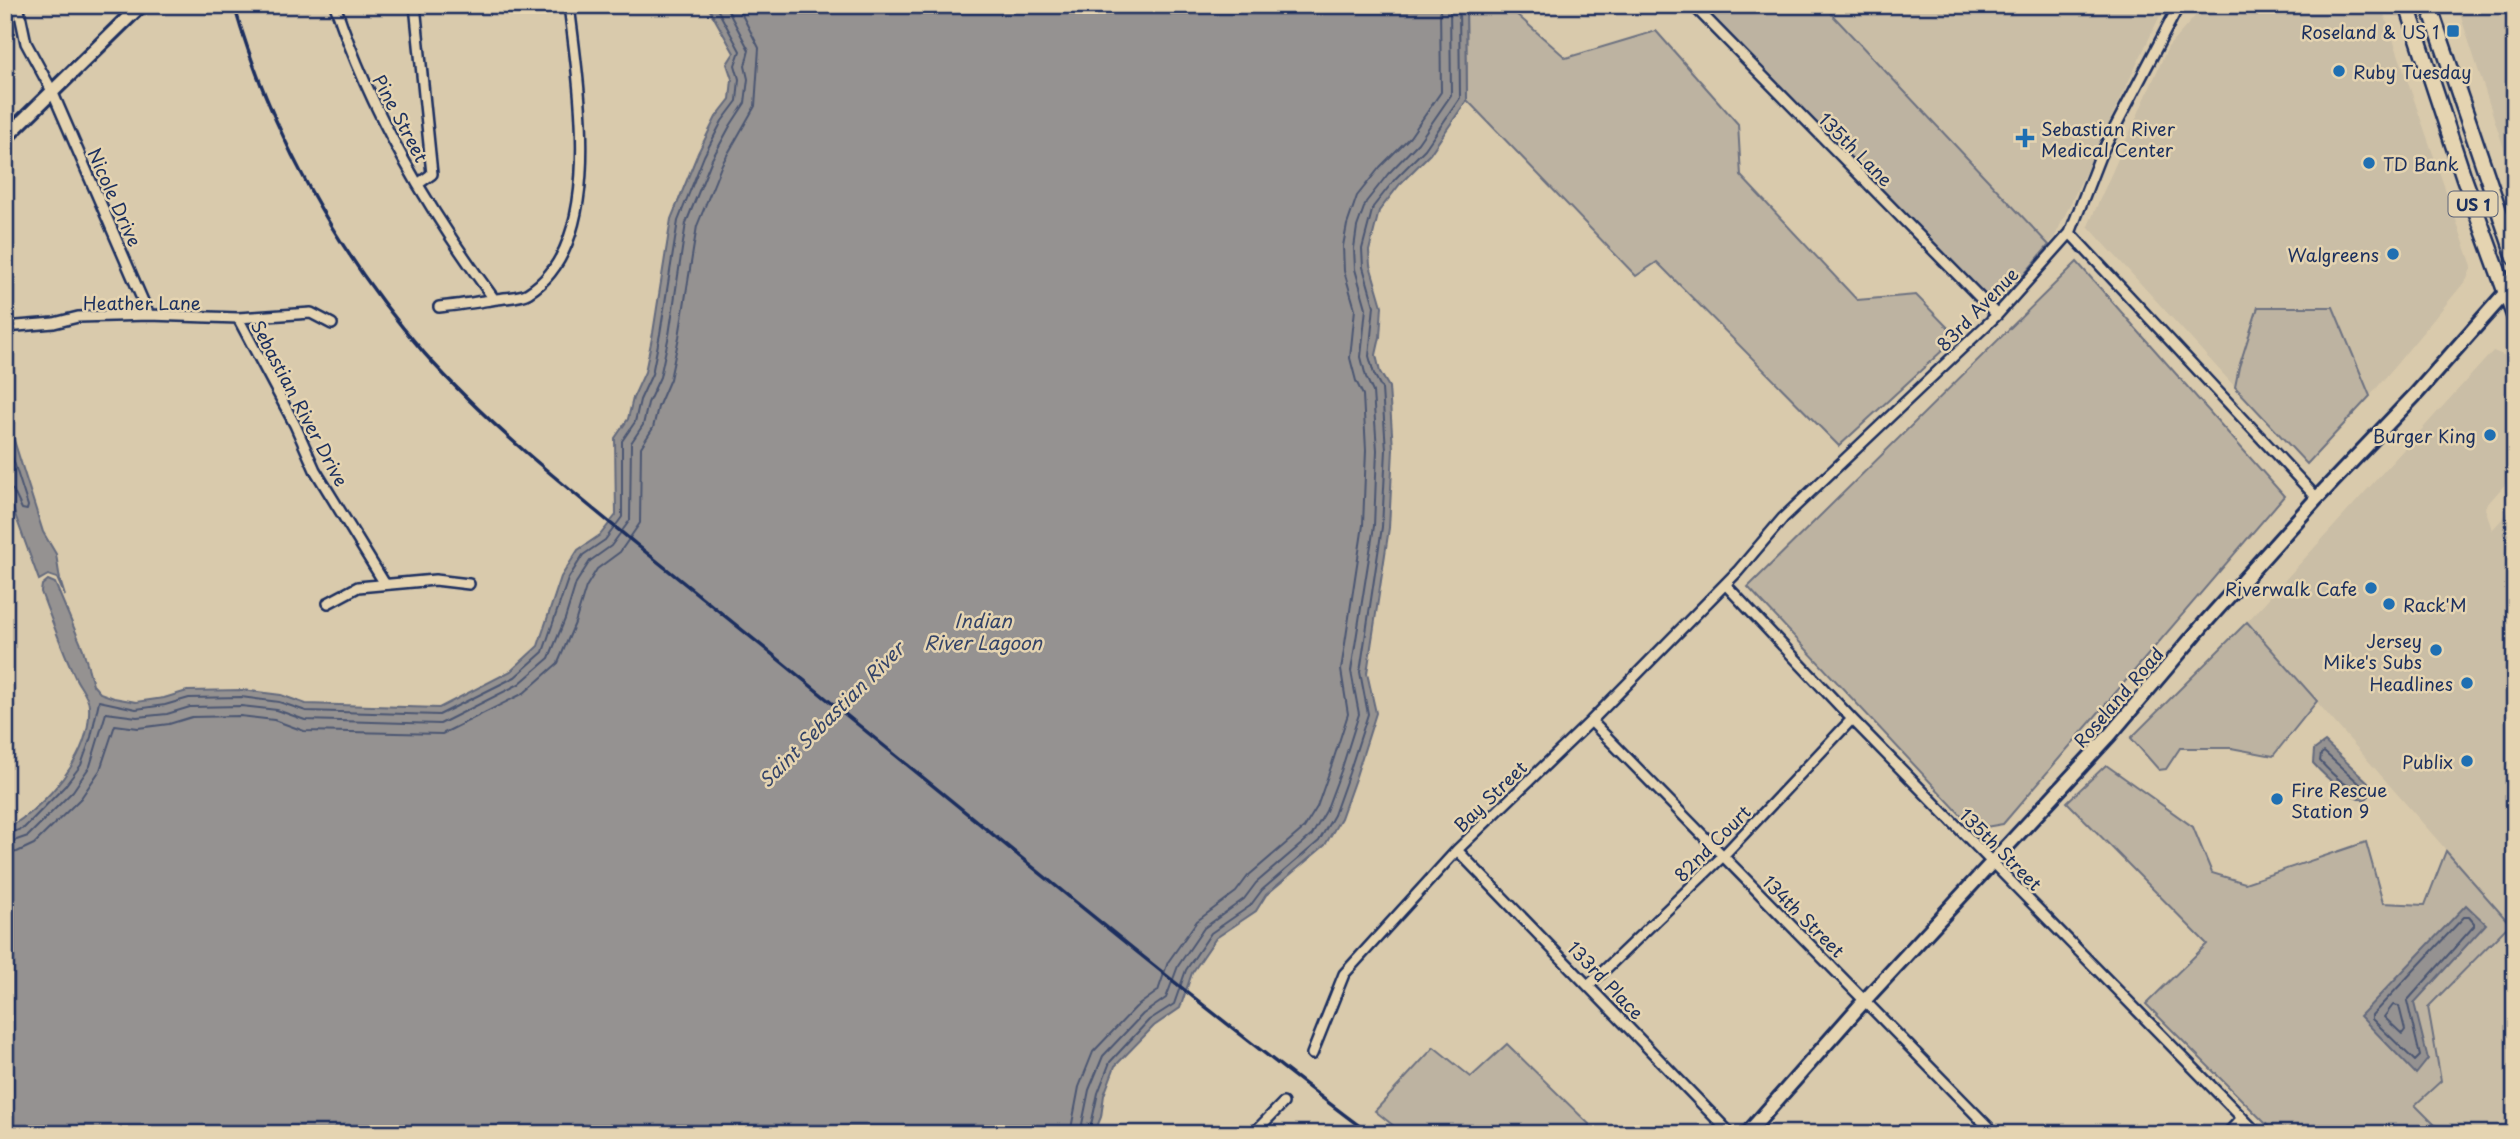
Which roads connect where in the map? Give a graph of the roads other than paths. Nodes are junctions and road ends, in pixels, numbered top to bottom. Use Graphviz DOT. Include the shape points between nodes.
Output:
graph roads {
  1 [pos="18,5"];
  2 [pos="141,5"];
  3 [pos="335,5"];
  4 [pos="415,5"];
  5 [pos="569,5"];
  6 [pos="1693,5"];
  7 [pos="2181,5"];
  8 [pos="2407,5"];
  9 [pos="2429,5"];
  10 [pos="52,91"];
  11 [pos="5,138"];
  12 [pos="418,184"];
  13 [pos="2070,233"];
  14 [pos="2515,258"];
  15 [pos="2510,287"];
  16 [pos="494,299"];
  17 [pos="439,307"];
  18 [pos="149,315"];
  19 [pos="1997,315"];
  20 [pos="238,318"];
  21 [pos="2515,318"];
  22 [pos="332,324"];
  23 [pos="5,327"];
  24 [pos="2317,498"];
  25 [pos="385,584"];
  26 [pos="468,584"];
  27 [pos="1725,584"];
  28 [pos="328,603"];
  29 [pos="1852,719"];
  30 [pos="1591,721"];
  31 [pos="1457,850"];
  32 [pos="1723,856"];
  33 [pos="1991,861"];
  34 [pos="1589,985"];
  35 [pos="1865,1000"];
  36 [pos="1312,1054"];
  37 [pos="1283,1103"];
  38 [pos="2242,1118"];
  39 [pos="1254,1134"];
  40 [pos="1731,1134"];
  41 [pos="1747,1134"];
  42 [pos="1995,1134"];
  43 [pos="2227,1134"];
  44 [pos="2258,1134"];
  1 -- 10 [label="street, Nicole Drive" via="26,43"];
  2 -- 10 [label="main road"];
  3 -- 12 [label="street, Pine Street" via="388,134"];
  4 -- 12 [label="street" via="432,174"];
  5 -- 16 [label="street" via="580,98 575,225 563,255 546,279 526,295"];
  6 -- 19 [label="street, 135th Lane"];
  7 -- 13 [label="street, 83rd Avenue" via="2100,156"];
  8 -- 15 [label="main road, US 1" via="2464,178"];
  9 -- 14 [label="main road, US 1"];
  10 -- 11 [label="main road"];
  10 -- 18 [label="street, Nicole Drive"];
  12 -- 16 [label="street, Pine Street" via="450,240"];
  13 -- 19 [label="street, 83rd Avenue"];
  13 -- 24 [label="street"];
  15 -- 21 [label="main road, US 1"];
  15 -- 24 [label="main road, Roseland Road"];
  16 -- 17 [label="street"];
  18 -- 20 [label="street, Heather Lane"];
  18 -- 23 [label="street, Heather Lane" via="78,317"];
  19 -- 27 [label="street, 83rd Avenue" via="1783,518"];
  20 -- 22 [label="street, Sebastian River Drive" via="311,313"];
  20 -- 25 [label="street, Sebastian River Drive" via="315,470"];
  24 -- 33 [label="main road, Roseland Road" via="2108,737"];
  25 -- 26 [label="street" via="435,580"];
  25 -- 28 [label="street" via="358,587"];
  27 -- 29 [label="street, 135th Street"];
  27 -- 30 [label="street, Bay Street"];
  29 -- 32 [label="street, 82nd Court"];
  29 -- 33 [label="street, 135th Street"];
  30 -- 31 [label="street, Bay Street"];
  30 -- 32 [label="street, 134th Street"];
  31 -- 34 [label="street, 133rd Place"];
  31 -- 36 [label="street, Bay Street" via="1344,974"];
  32 -- 34 [label="street, 82nd Court"];
  32 -- 35 [label="street, 134th Street"];
  33 -- 35 [label="main road, Roseland Road"];
  33 -- 38 [label="street, 135th Street"];
  34 -- 40 [label="street, 133rd Place"];
  35 -- 41 [label="main road, Roseland Road"];
  35 -- 42 [label="street, 134th Street"];
  37 -- 39 [label="street"];
  38 -- 43 [label="street"];
  38 -- 44 [label="street, 135th Street"];
}
